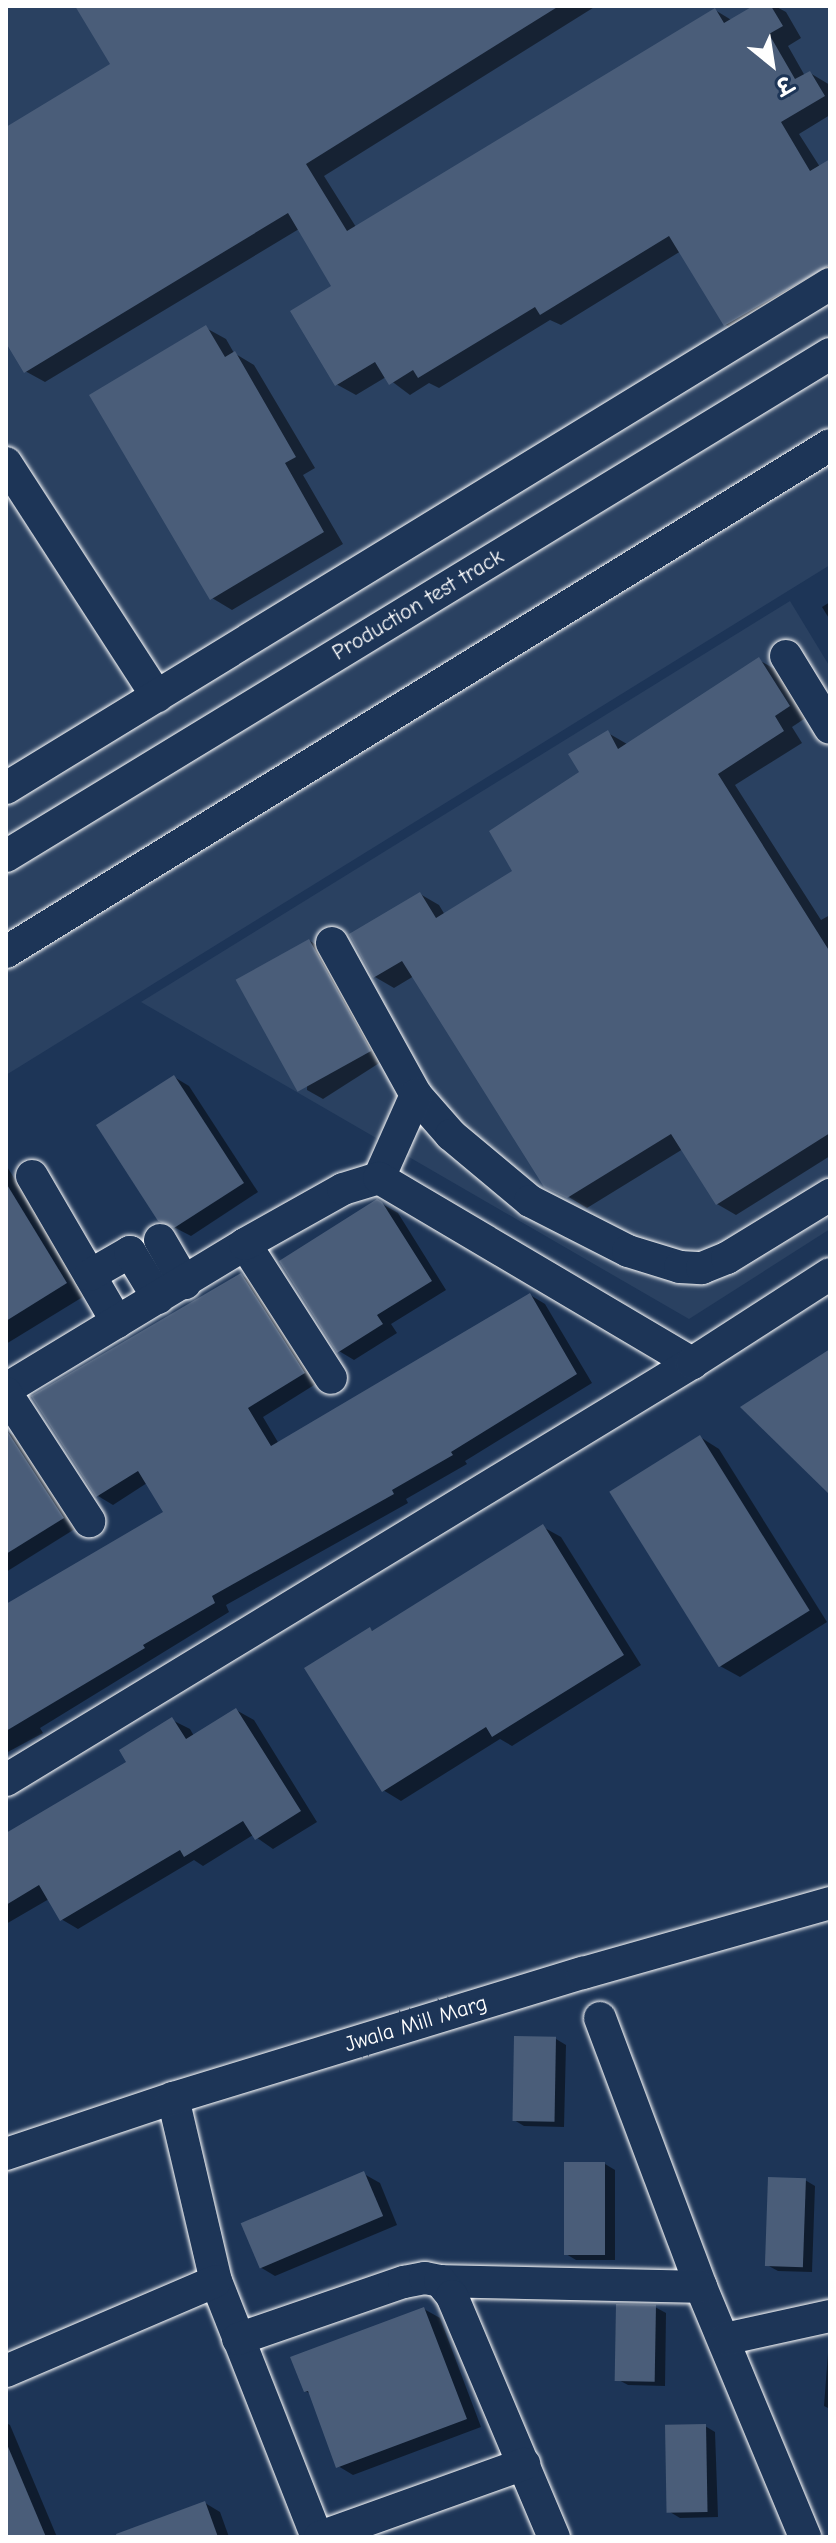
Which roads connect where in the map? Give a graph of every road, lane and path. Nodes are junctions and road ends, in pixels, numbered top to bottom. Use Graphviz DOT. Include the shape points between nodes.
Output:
graph roads {
  1 [pos="830,284"];
  2 [pos="830,354"];
  3 [pos="830,445"];
  4 [pos="6,463"];
  5 [pos="786,656"];
  6 [pos="157,696"];
  7 [pos="830,728"];
  8 [pos="6,788"];
  9 [pos="6,856"];
  10 [pos="332,943"];
  11 [pos="6,952"];
  12 [pos="416,1095"];
  13 [pos="32,1176"];
  14 [pos="379,1178"];
  15 [pos="830,1195"];
  16 [pos="160,1240"];
  17 [pos="245,1244"];
  18 [pos="830,1274"];
  19 [pos="90,1275"];
  20 [pos="171,1290"];
  21 [pos="117,1322"];
  22 [pos="692,1363"];
  23 [pos="331,1378"];
  24 [pos="6,1391"];
  25 [pos="89,1521"];
  26 [pos="6,1780"];
  27 [pos="830,1903"];
  28 [pos="600,2018"];
  29 [pos="173,2098"];
  30 [pos="9,2148"];
  31 [pos="216,2281"];
  32 [pos="440,2281"];
  33 [pos="701,2287"];
  34 [pos="830,2316"];
  35 [pos="238,2339"];
  36 [pos="725,2339"];
  37 [pos="6,2371"];
  38 [pos="524,2464"];
  39 [pos="319,2537"];
  40 [pos="554,2537"];
  41 [pos="805,2537"];
  1 -- 6 [label="street"];
  2 -- 9 [label="street, Production test track"];
  3 -- 11 [label="street"];
  4 -- 6 [label="street"];
  5 -- 7 [label="street"];
  6 -- 8 [label="street"];
  10 -- 12 [label="street"];
  12 -- 14 [label="street"];
  12 -- 15 [label="street" via="473,1156 530,1201 628,1251 680,1267 702,1268 727,1258"];
  13 -- 19 [label="street"];
  14 -- 17 [label="street" via="343,1189"];
  14 -- 22 [label="street"];
  16 -- 20 [label="street"];
  17 -- 20 [label="street"];
  17 -- 23 [label="street"];
  18 -- 22 [label="street"];
  19 -- 20 [label="street" via="131,1253"];
  19 -- 21 [label="street"];
  20 -- 21 [label="street"];
  21 -- 24 [label="street"];
  22 -- 26 [label="street"];
  24 -- 25 [label="street"];
  27 -- 29 [label="street, Jwala Mill Marg"];
  28 -- 33 [label="street"];
  29 -- 30 [label="street, Jwala Mill Marg"];
  29 -- 31 [label="street"];
  31 -- 35 [label="street"];
  31 -- 37 [label="street"];
  32 -- 33 [label="street"];
  32 -- 35 [label="street" via="404,2282"];
  32 -- 38 [label="street" via="452,2296"];
  33 -- 36 [label="street"];
  34 -- 36 [label="street"];
  35 -- 39 [label="street"];
  36 -- 41 [label="street"];
  38 -- 39 [label="street"];
  38 -- 40 [label="street"];
}
